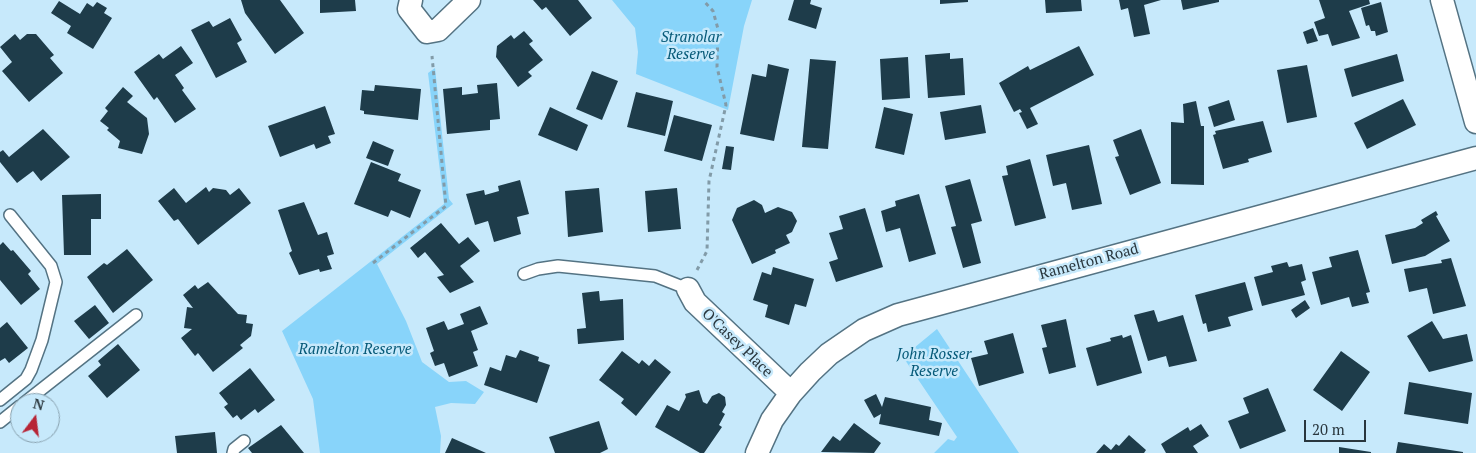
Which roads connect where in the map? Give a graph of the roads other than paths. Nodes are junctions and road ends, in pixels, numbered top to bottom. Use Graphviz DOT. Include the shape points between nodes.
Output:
graph roads {
  1 [pos="411,0"];
  2 [pos="469,0"];
  3 [pos="1442,0"];
  4 [pos="1476,122"];
  5 [pos="1476,158"];
  6 [pos="10,215"];
  7 [pos="524,274"];
  8 [pos="688,289"];
  9 [pos="136,315"];
  10 [pos="37,393"];
  11 [pos="790,393"];
  12 [pos="0,400"];
  13 [pos="10,414"];
  14 [pos="0,422"];
  15 [pos="244,441"];
  16 [pos="233,453"];
  17 [pos="757,453"];
  1 -- 2 [label="street" via="409,9 427,32 438,30"];
  3 -- 4 [label="street"];
  5 -- 11 [label="street, Ramelton Road" via="898,314 843,344"];
  6 -- 12 [label="lane" via="51,266 56,282 32,370"];
  7 -- 8 [label="lane" via="558,266 655,276"];
  8 -- 11 [label="street, O'Casey Place" via="695,302"];
  9 -- 10 [label="lane"];
  11 -- 17 [label="street, Ramelton Road" via="772,420"];
  13 -- 14 [label="lane"];
  15 -- 16 [label="lane"];
}
